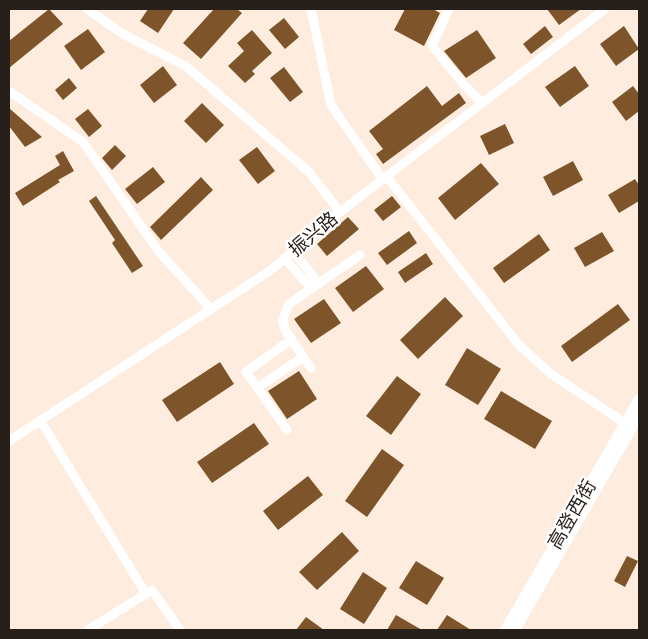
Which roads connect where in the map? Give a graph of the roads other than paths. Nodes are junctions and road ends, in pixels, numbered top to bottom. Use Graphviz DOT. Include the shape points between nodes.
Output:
graph roads {
  1 [pos="87,9"];
  2 [pos="311,9"];
  3 [pos="449,9"];
  4 [pos="605,9"];
  5 [pos="9,91"];
  6 [pos="482,103"];
  7 [pos="385,178"];
  8 [pos="340,212"];
  9 [pos="294,252"];
  10 [pos="360,255"];
  11 [pos="285,259"];
  12 [pos="315,287"];
  13 [pos="211,309"];
  14 [pos="291,340"];
  15 [pos="303,357"];
  16 [pos="311,368"];
  17 [pos="257,388"];
  18 [pos="639,399"];
  19 [pos="639,416"];
  20 [pos="40,420"];
  21 [pos="626,423"];
  22 [pos="286,430"];
  23 [pos="9,441"];
  24 [pos="146,594"];
  25 [pos="88,630"];
  26 [pos="180,630"];
  27 [pos="505,630"];
  28 [pos="515,630"];
  1 -- 8 [label="street" via="123,34 187,67 309,172"];
  2 -- 7 [label="street" via="331,104"];
  3 -- 6 [label="street" via="432,46"];
  4 -- 6 [label="street, 振兴路"];
  5 -- 13 [label="street" via="83,142 159,252"];
  6 -- 7 [label="street, 振兴路"];
  7 -- 8 [label="street, 振兴路"];
  7 -- 21 [label="street" via="519,345 550,374"];
  8 -- 9 [label="street, 振兴路"];
  9 -- 11 [label="street, 振兴路"];
  9 -- 12 [label="street"];
  10 -- 12 [label="street"];
  11 -- 12 [label="street"];
  11 -- 13 [label="street, 振兴路"];
  12 -- 14 [label="street" via="290,304 285,313 283,322"];
  13 -- 20 [label="street, 振兴路"];
  14 -- 15 [label="street"];
  14 -- 17 [label="street" via="246,372"];
  15 -- 16 [label="street"];
  15 -- 17 [label="street"];
  17 -- 22 [label="street"];
  18 -- 21 [label="main road, 高登西街"];
  19 -- 28 [label="main road, 高登西街"];
  20 -- 23 [label="street, 振兴路"];
  20 -- 24 [label="street"];
  21 -- 27 [label="main road, 高登西街"];
  24 -- 25 [label="street"];
  24 -- 26 [label="street" via="152,590"];
}
